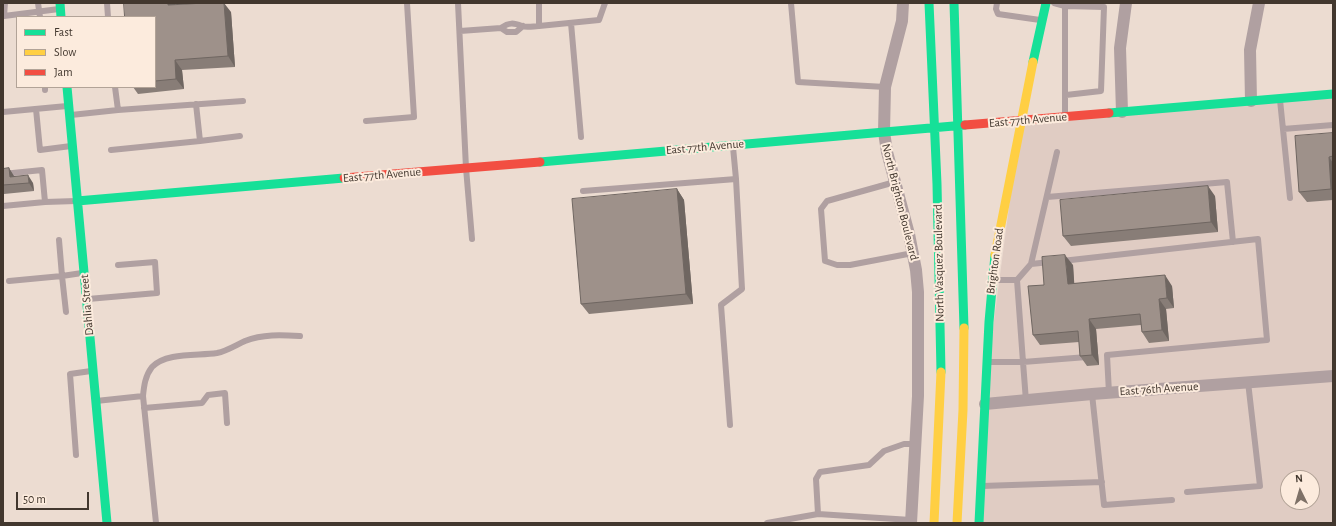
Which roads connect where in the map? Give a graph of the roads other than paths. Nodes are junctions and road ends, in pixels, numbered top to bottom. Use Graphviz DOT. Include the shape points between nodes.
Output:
graph roads {
  1 [pos="5,3"];
  2 [pos="38,3"];
  3 [pos="107,3"];
  4 [pos="407,3"];
  5 [pos="458,3"];
  6 [pos="539,3"];
  7 [pos="605,3"];
  8 [pos="791,3"];
  9 [pos="903,3"];
  10 [pos="929,3"];
  11 [pos="954,3"];
  12 [pos="997,3"];
  13 [pos="1046,3"];
  14 [pos="1054,3"];
  15 [pos="1126,3"];
  16 [pos="1259,3"];
  17 [pos="1105,5"];
  18 [pos="1066,6"];
  19 [pos="60,10"];
  20 [pos="40,15"];
  21 [pos="108,16"];
  22 [pos="1042,20"];
  23 [pos="571,23"];
  24 [pos="539,26"];
  25 [pos="460,31"];
  26 [pos="885,87"];
  27 [pos="67,88"];
  28 [pos="116,88"];
  29 [pos="1333,94"];
  30 [pos="1066,95"];
  31 [pos="1280,98"];
  32 [pos="243,101"];
  33 [pos="1251,101"];
  34 [pos="196,104"];
  35 [pos="68,105"];
  36 [pos="36,109"];
  37 [pos="118,110"];
  38 [pos="3,112"];
  39 [pos="1122,112"];
  40 [pos="69,115"];
  41 [pos="1066,117"];
  42 [pos="1020,120"];
  43 [pos="366,121"];
  44 [pos="1333,125"];
  45 [pos="958,126"];
  46 [pos="934,128"];
  47 [pos="1283,129"];
  48 [pos="884,132"];
  49 [pos="240,136"];
  50 [pos="581,137"];
  51 [pos="200,141"];
  52 [pos="733,145"];
  53 [pos="72,146"];
  54 [pos="111,150"];
  55 [pos="1057,152"];
  56 [pos="466,168"];
  57 [pos="3,174"];
  58 [pos="736,179"];
  59 [pos="895,182"];
  60 [pos="583,191"];
  61 [pos="1047,197"];
  62 [pos="1290,198"];
  63 [pos="77,201"];
  64 [pos="45,202"];
  65 [pos="3,206"];
  66 [pos="472,239"];
  67 [pos="59,240"];
  68 [pos="1232,242"];
  69 [pos="913,253"];
  70 [pos="1031,264"];
  71 [pos="118,265"];
  72 [pos="84,273"];
  73 [pos="62,276"];
  74 [pos="992,280"];
  75 [pos="1017,280"];
  76 [pos="9,282"];
  77 [pos="86,299"];
  78 [pos="66,312"];
  79 [pos="300,336"];
  80 [pos="1107,355"];
  81 [pos="1098,356"];
  82 [pos="1087,357"];
  83 [pos="987,362"];
  84 [pos="1023,362"];
  85 [pos="93,371"];
  86 [pos="1333,376"];
  87 [pos="1248,382"];
  88 [pos="1109,393"];
  89 [pos="1092,394"];
  90 [pos="143,396"];
  91 [pos="1026,400"];
  92 [pos="96,401"];
  93 [pos="985,404"];
  94 [pos="144,408"];
  95 [pos="227,423"];
  96 [pos="730,425"];
  97 [pos="916,444"];
  98 [pos="76,455"];
  99 [pos="1102,482"];
  100 [pos="981,486"];
  101 [pos="1187,492"];
  102 [pos="1172,500"];
  103 [pos="818,514"];
  104 [pos="911,521"];
  105 [pos="107,523"];
  106 [pos="156,523"];
  107 [pos="767,523"];
  108 [pos="934,523"];
  109 [pos="957,523"];
  110 [pos="979,523"];
  1 -- 20 [label="lane" via="4,16"];
  2 -- 20 [label="lane"];
  3 -- 21 [label="lane"];
  4 -- 43 [label="lane" via="414,118"];
  5 -- 25 [label="lane"];
  6 -- 24 [label="lane"];
  7 -- 23 [label="lane" via="599,20"];
  8 -- 26 [label="lane" via="798,82"];
  9 -- 26 [label="street, North Brighton Boulevard" via="902,22"];
  10 -- 46 [label="main road, North Vasquez Boulevard"];
  11 -- 45 [label="main road, North Vasquez Boulevard"];
  12 -- 22 [label="lane" via="998,14"];
  13 -- 22 [label="main road, Brighton Road"];
  14 -- 18 [label="lane"];
  15 -- 39 [label="street" via="1120,48"];
  16 -- 33 [label="street" via="1250,50"];
  17 -- 18 [label="lane"];
  17 -- 30 [label="lane" via="1101,91"];
  18 -- 30 [label="lane"];
  19 -- 20 [label="lane"];
  22 -- 42 [label="main road, Brighton Road"];
  23 -- 24 [label="lane"];
  23 -- 50 [label="lane"];
  24 -- 25 [label="lane" via="523,26 516,32 508,32 501,28"];
  25 -- 56 [label="lane"];
  26 -- 48 [label="street, North Brighton Boulevard"];
  27 -- 35 [label="main road, Dahlia Street"];
  28 -- 37 [label="lane"];
  29 -- 31 [label="main road, East 77th Avenue"];
  30 -- 41 [label="lane"];
  31 -- 33 [label="main road, East 77th Avenue"];
  31 -- 47 [label="lane"];
  32 -- 34 [label="lane"];
  33 -- 39 [label="main road, East 77th Avenue"];
  34 -- 37 [label="lane"];
  34 -- 51 [label="lane"];
  35 -- 36 [label="lane"];
  35 -- 40 [label="main road, Dahlia Street"];
  36 -- 38 [label="lane"];
  36 -- 53 [label="lane" via="40,150"];
  37 -- 40 [label="lane"];
  39 -- 41 [label="main road, East 77th Avenue"];
  40 -- 53 [label="main road, Dahlia Street"];
  41 -- 42 [label="main road, East 77th Avenue"];
  42 -- 45 [label="main road, East 77th Avenue"];
  42 -- 74 [label="main road, Brighton Road" via="996,242"];
  44 -- 47 [label="lane"];
  45 -- 46 [label="main road, East 77th Avenue"];
  45 -- 109 [label="main road, North Vasquez Boulevard" via="964,336"];
  46 -- 48 [label="main road, East 77th Avenue"];
  46 -- 108 [label="main road, North Vasquez Boulevard" via="941,365"];
  47 -- 62 [label="lane"];
  48 -- 52 [label="main road, East 77th Avenue"];
  48 -- 59 [label="street, North Brighton Boulevard"];
  49 -- 51 [label="lane"];
  51 -- 54 [label="lane"];
  52 -- 56 [label="main road, East 77th Avenue"];
  52 -- 58 [label="lane"];
  53 -- 63 [label="main road, Dahlia Street"];
  55 -- 61 [label="lane"];
  56 -- 63 [label="main road, East 77th Avenue"];
  56 -- 66 [label="lane"];
  57 -- 64 [label="lane" via="42,170"];
  58 -- 60 [label="lane"];
  58 -- 96 [label="lane" via="742,289 721,305"];
  59 -- 69 [label="street, North Brighton Boulevard"];
  59 -- 69 [label="lane" via="827,201 821,209 825,261 837,265 850,264"];
  61 -- 68 [label="lane" via="1227,182"];
  61 -- 70 [label="lane"];
  63 -- 64 [label="lane"];
  63 -- 72 [label="main road, Dahlia Street"];
  64 -- 65 [label="lane"];
  67 -- 73 [label="lane"];
  68 -- 70 [label="lane"];
  68 -- 80 [label="lane" via="1258,239 1267,340"];
  69 -- 97 [label="street, North Brighton Boulevard" via="918,309"];
  70 -- 75 [label="lane"];
  71 -- 77 [label="lane" via="155,262 157,293"];
  72 -- 73 [label="lane"];
  72 -- 77 [label="main road, Dahlia Street"];
  73 -- 76 [label="lane"];
  73 -- 78 [label="lane"];
  74 -- 75 [label="lane"];
  74 -- 83 [label="main road, Brighton Road"];
  75 -- 84 [label="lane"];
  77 -- 85 [label="main road, Dahlia Street"];
  79 -- 90 [label="lane" via="256,338 218,352 173,357 152,367 145,378"];
  80 -- 81 [label="lane"];
  80 -- 88 [label="lane"];
  82 -- 84 [label="lane"];
  83 -- 84 [label="lane"];
  83 -- 93 [label="main road, Brighton Road"];
  84 -- 91 [label="lane"];
  85 -- 92 [label="main road, Dahlia Street"];
  85 -- 98 [label="lane" via="70,374"];
  86 -- 87 [label="street, East 76th Avenue"];
  87 -- 88 [label="street, East 76th Avenue"];
  87 -- 101 [label="lane" via="1260,486"];
  88 -- 89 [label="street, East 76th Avenue"];
  89 -- 91 [label="street, East 76th Avenue"];
  89 -- 99 [label="lane"];
  90 -- 92 [label="lane"];
  90 -- 94 [label="lane"];
  91 -- 93 [label="street, East 76th Avenue"];
  92 -- 105 [label="main road, Dahlia Street"];
  93 -- 100 [label="main road, Brighton Road"];
  94 -- 95 [label="lane" via="202,403 208,395 225,393"];
  94 -- 106 [label="lane"];
  97 -- 103 [label="lane" via="904,444 884,451 869,465 820,472 816,479"];
  97 -- 104 [label="street, North Brighton Boulevard"];
  99 -- 100 [label="lane"];
  99 -- 102 [label="lane" via="1104,505"];
  100 -- 110 [label="main road, Brighton Road"];
  103 -- 104 [label="lane"];
  103 -- 107 [label="lane"];
}
